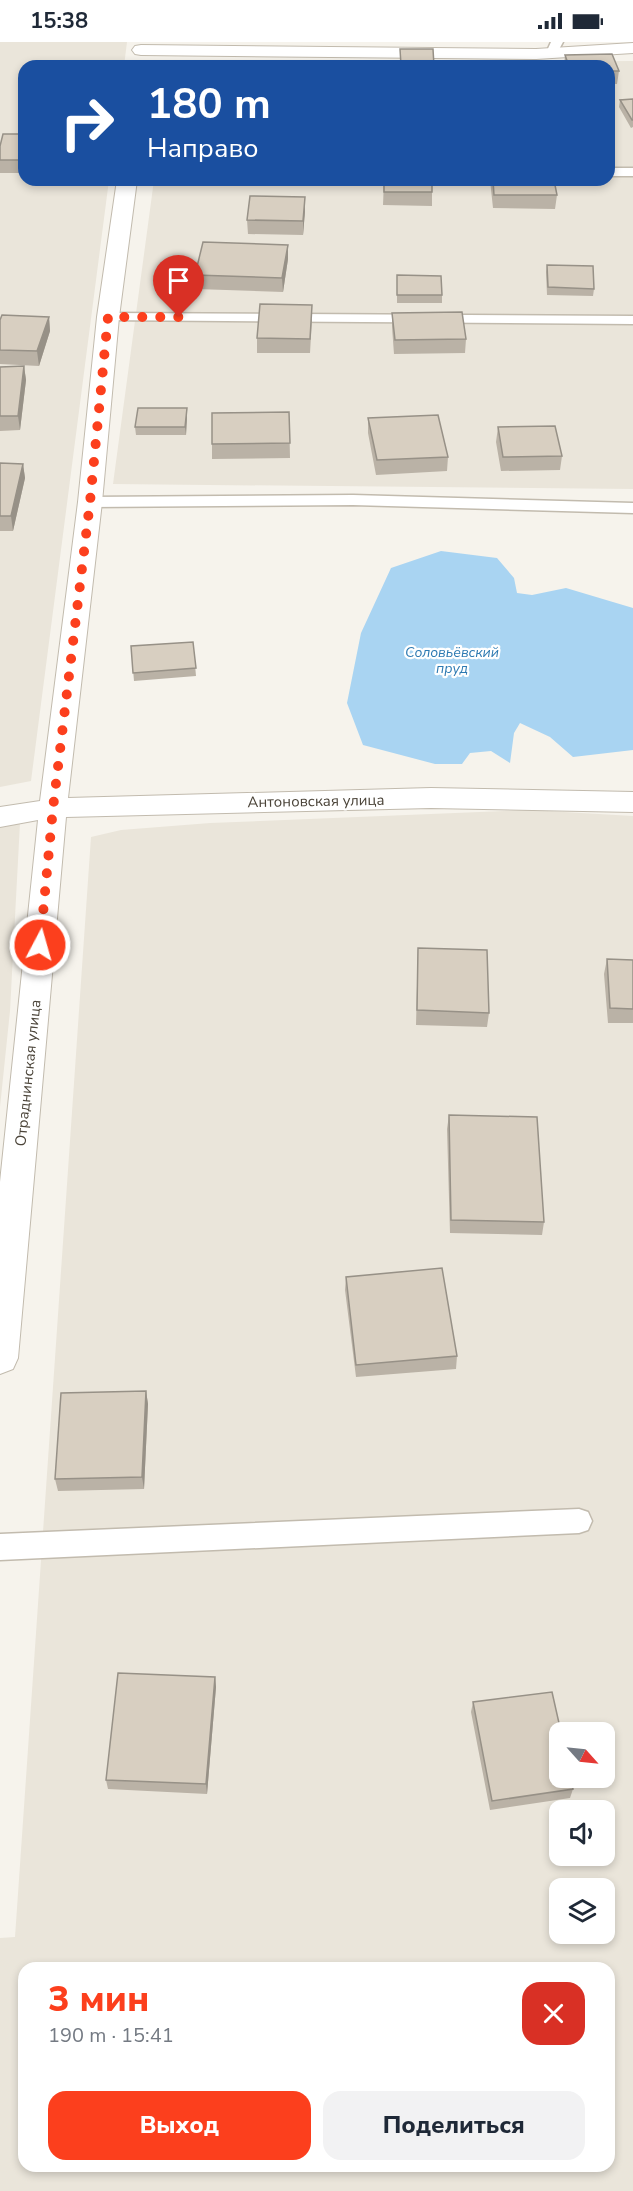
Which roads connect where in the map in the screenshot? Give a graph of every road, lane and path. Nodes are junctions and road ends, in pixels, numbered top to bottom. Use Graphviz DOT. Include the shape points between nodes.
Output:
graph roads {
  1 [pos="555,48"];
  2 [pos="633,48"];
  3 [pos="141,53"];
  4 [pos="615,172"];
  5 [pos="633,172"];
  6 [pos="125,186"];
  7 [pos="108,317"];
  8 [pos="633,320"];
  9 [pos="90,502"];
  10 [pos="633,508"];
  11 [pos="633,802"];
  12 [pos="53,808"];
  13 [pos="0,817"];
  14 [pos="0,1358"];
  15 [pos="579,1521"];
  16 [pos="0,1547"];
  1 -- 2 [label="street"];
  1 -- 3 [label="street"];
  4 -- 5 [label="lane"];
  6 -- 7 [label="street, Отраднинская улица"];
  7 -- 8 [label="lane"];
  7 -- 9 [label="street, Отраднинская улица"];
  9 -- 10 [label="lane" via="353,500"];
  9 -- 12 [label="street, Отраднинская улица"];
  11 -- 12 [label="street, Антоновская улица" via="431,798"];
  12 -- 13 [label="street, Антоновская улица"];
  12 -- 14 [label="street, Отраднинская улица"];
  15 -- 16 [label="lane"];
}
